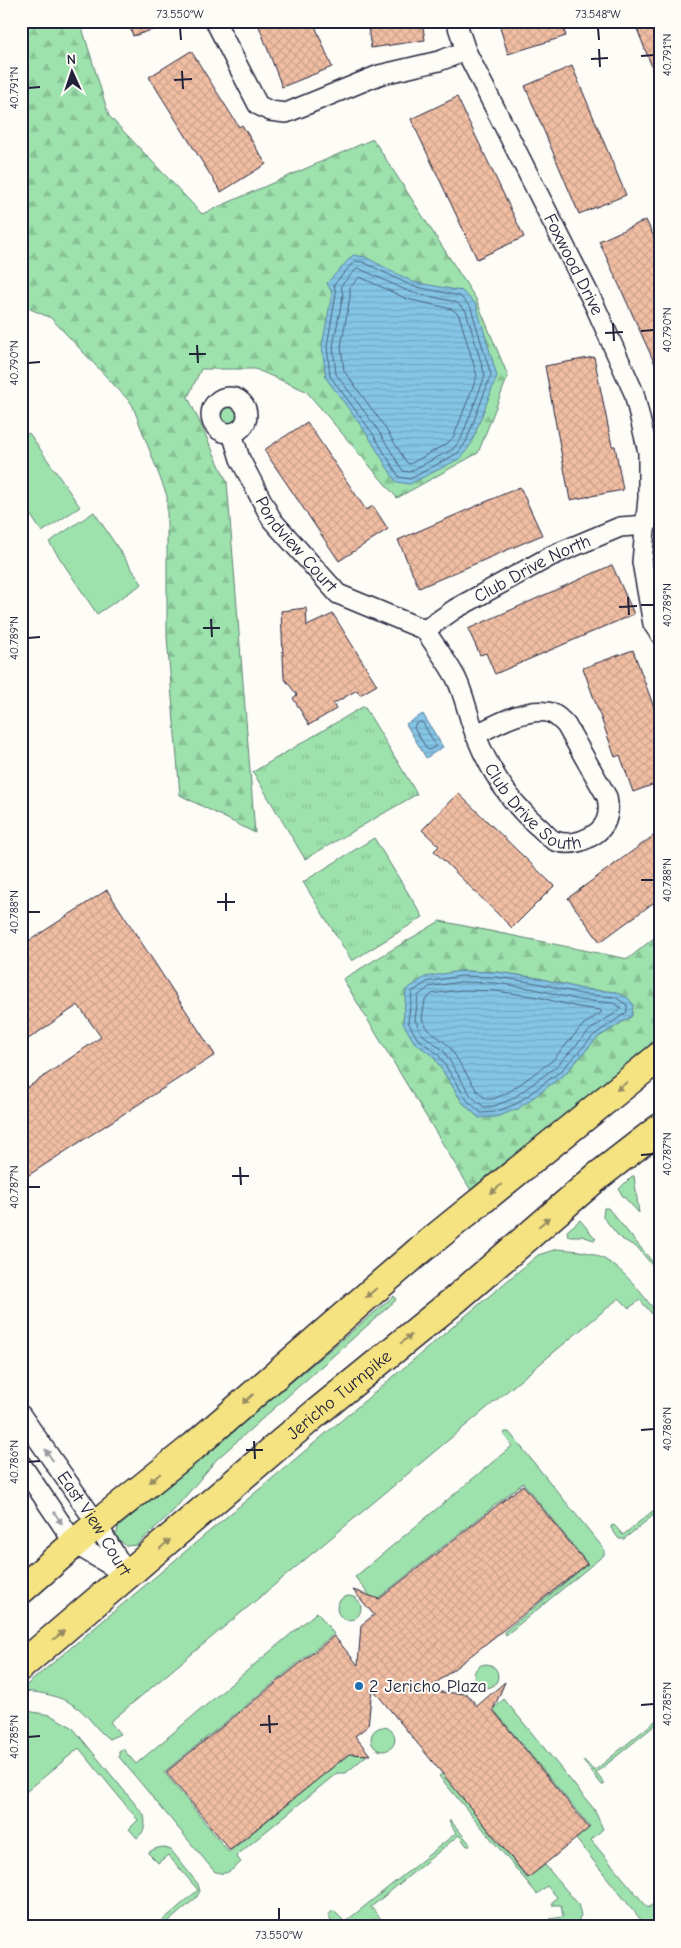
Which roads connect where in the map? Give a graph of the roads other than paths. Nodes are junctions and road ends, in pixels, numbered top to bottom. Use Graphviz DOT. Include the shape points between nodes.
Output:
graph roads {
  1 [pos="215,21"];
  2 [pos="456,21"];
  3 [pos="466,51"];
  4 [pos="232,433"];
  5 [pos="647,525"];
  6 [pos="425,630"];
  7 [pos="660,634"];
  8 [pos="475,735"];
  9 [pos="660,1056"];
  10 [pos="660,1128"];
  11 [pos="21,1415"];
  12 [pos="21,1464"];
  13 [pos="97,1524"];
  14 [pos="75,1544"];
  15 [pos="128,1576"];
  16 [pos="21,1590"];
  17 [pos="21,1666"];
  1 -- 3 [label="street" via="258,106 286,113 379,75"];
  2 -- 3 [label="street, Foxwood Drive"];
  3 -- 5 [label="street, Foxwood Drive" via="595,306 634,393 648,452"];
  4 -- 6 [label="street, Pondview Court" via="240,459 272,520 338,594"];
  5 -- 6 [label="street, Club Drive North" via="620,527 552,556 455,609"];
  5 -- 7 [label="street, Foxwood Drive" via="642,562 653,624"];
  6 -- 8 [label="street, Club Drive South" via="456,678"];
  8 -- 8 [label="street, Club Drive South" via="500,784 532,822 554,841 570,844 586,840 606,822 607,797 566,725 556,715 534,712 507,719"];
  9 -- 13 [label="main road, one-way" via="419,1251 193,1447"];
  15 -- 10 [label="main road, Jericho Turnpike, one-way" via="315,1414 456,1299 598,1176"];
  13 -- 11 [label="street, East View Court, one-way"];
  12 -- 14 [label="street, East View Court, one-way"];
  13 -- 14 [label="main road"];
  13 -- 15 [label="street, East View Court"];
  14 -- 15 [label="street, East View Court"];
  14 -- 16 [label="main road"];
  17 -- 15 [label="main road, Jericho Turnpike, one-way"];
}
